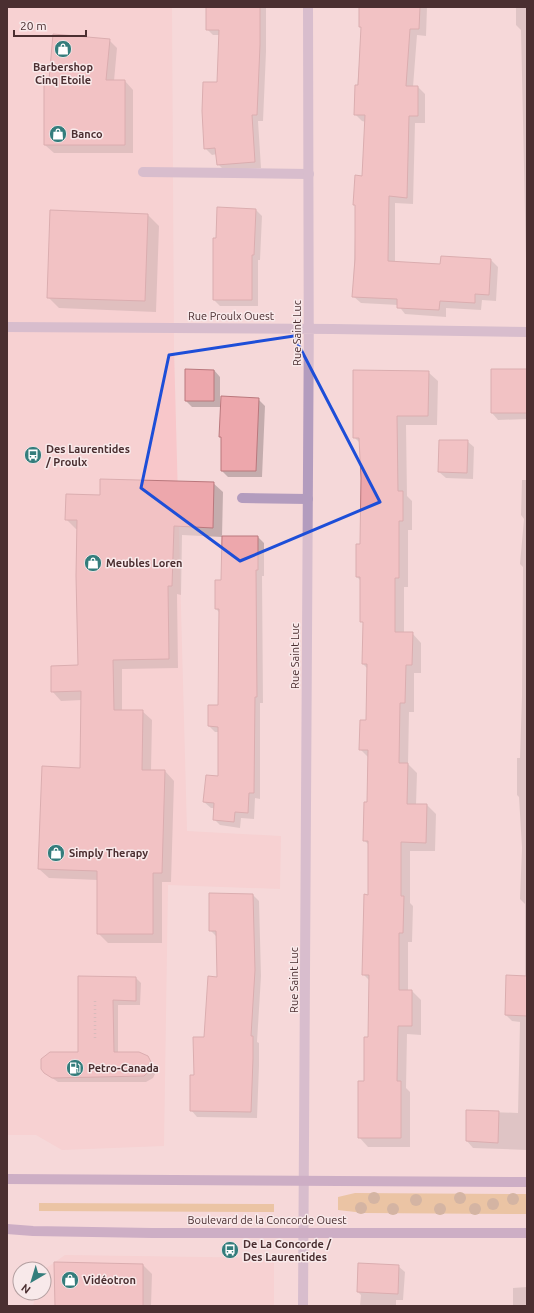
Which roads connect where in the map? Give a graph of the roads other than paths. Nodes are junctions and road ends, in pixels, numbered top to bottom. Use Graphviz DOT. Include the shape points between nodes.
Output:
graph roads {
  1 [pos="308,7"];
  2 [pos="143,172"];
  3 [pos="309,174"];
  4 [pos="7,327"];
  5 [pos="310,329"];
  6 [pos="527,332"];
  7 [pos="242,498"];
  8 [pos="308,499"];
  9 [pos="7,1179"];
  10 [pos="305,1180"];
  11 [pos="527,1182"];
  12 [pos="7,1229"];
  13 [pos="304,1232"];
  14 [pos="527,1233"];
  15 [pos="303,1306"];
  1 -- 3 [label="street, Rue Saint Luc"];
  2 -- 3 [label="street"];
  3 -- 5 [label="street, Rue Saint Luc"];
  4 -- 5 [label="street, Rue Proulx Ouest"];
  5 -- 6 [label="street, Rue Proulx Ouest"];
  5 -- 8 [label="street, Rue Saint Luc"];
  7 -- 8 [label="street"];
  8 -- 10 [label="street, Rue Saint Luc"];
  9 -- 10 [label="street"];
  10 -- 11 [label="street"];
  10 -- 13 [label="street, Rue Saint Luc"];
  12 -- 13 [label="street, Boulevard de la Concorde Ouest"];
  13 -- 14 [label="street, Boulevard de la Concorde Ouest"];
  13 -- 15 [label="street, Rue Saint Luc"];
}
